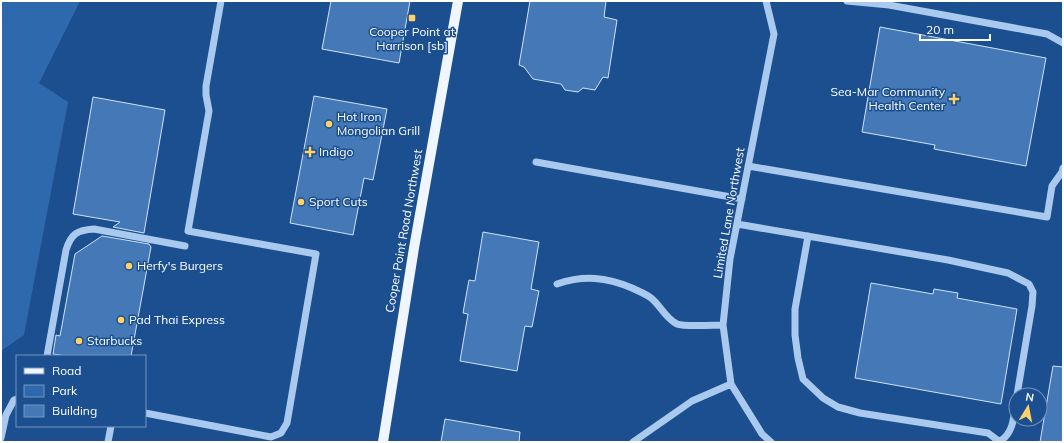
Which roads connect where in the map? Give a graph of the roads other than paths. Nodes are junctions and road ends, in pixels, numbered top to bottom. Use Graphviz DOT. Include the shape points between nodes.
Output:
graph roads {
  1 [pos="221,1"];
  2 [pos="458,1"];
  3 [pos="766,1"];
  4 [pos="847,1"];
  5 [pos="1063,43"];
  6 [pos="536,162"];
  7 [pos="748,166"];
  8 [pos="1063,168"];
  9 [pos="742,199"];
  10 [pos="737,224"];
  11 [pos="808,236"];
  12 [pos="185,246"];
  13 [pos="558,284"];
  14 [pos="723,325"];
  15 [pos="47,355"];
  16 [pos="731,384"];
  17 [pos="1018,387"];
  18 [pos="16,399"];
  19 [pos="146,413"];
  20 [pos="111,427"];
  21 [pos="1011,427"];
  22 [pos="1,438"];
  23 [pos="108,442"];
  24 [pos="383,442"];
  25 [pos="633,442"];
  26 [pos="772,442"];
  27 [pos="1000,442"];
  1 -- 19 [label="street" via="206,86 209,112 188,231 316,254 287,423 281,433 272,437"];
  2 -- 24 [label="main road, Cooper Point Road Northwest"];
  3 -- 7 [label="street, Limited Lane Northwest" via="774,34"];
  4 -- 5 [label="street" via="1047,34"];
  6 -- 9 [label="street"];
  7 -- 8 [label="street" via="1047,217 1052,186"];
  7 -- 9 [label="street, Limited Lane Northwest"];
  9 -- 10 [label="street, Limited Lane Northwest"];
  10 -- 11 [label="street"];
  10 -- 14 [label="street, Limited Lane Northwest" via="730,259"];
  11 -- 17 [label="street" via="1008,273 1029,284 1033,292 1032,306"];
  11 -- 27 [label="street" via="795,309 795,334 803,378 823,398 838,407 860,413 988,433"];
  12 -- 15 [label="street" via="94,229 83,229 77,233 69,240 66,250"];
  13 -- 14 [label="street" via="588,278 618,282 651,297 667,318 679,325"];
  14 -- 16 [label="street, Limited Lane Northwest"];
  16 -- 25 [label="street" via="692,401"];
  16 -- 26 [label="street, Limited Lane Northwest" via="762,434"];
  18 -- 22 [label="street" via="6,414"];
  20 -- 23 [label="street"];
  21 -- 27 [label="street"];
}
